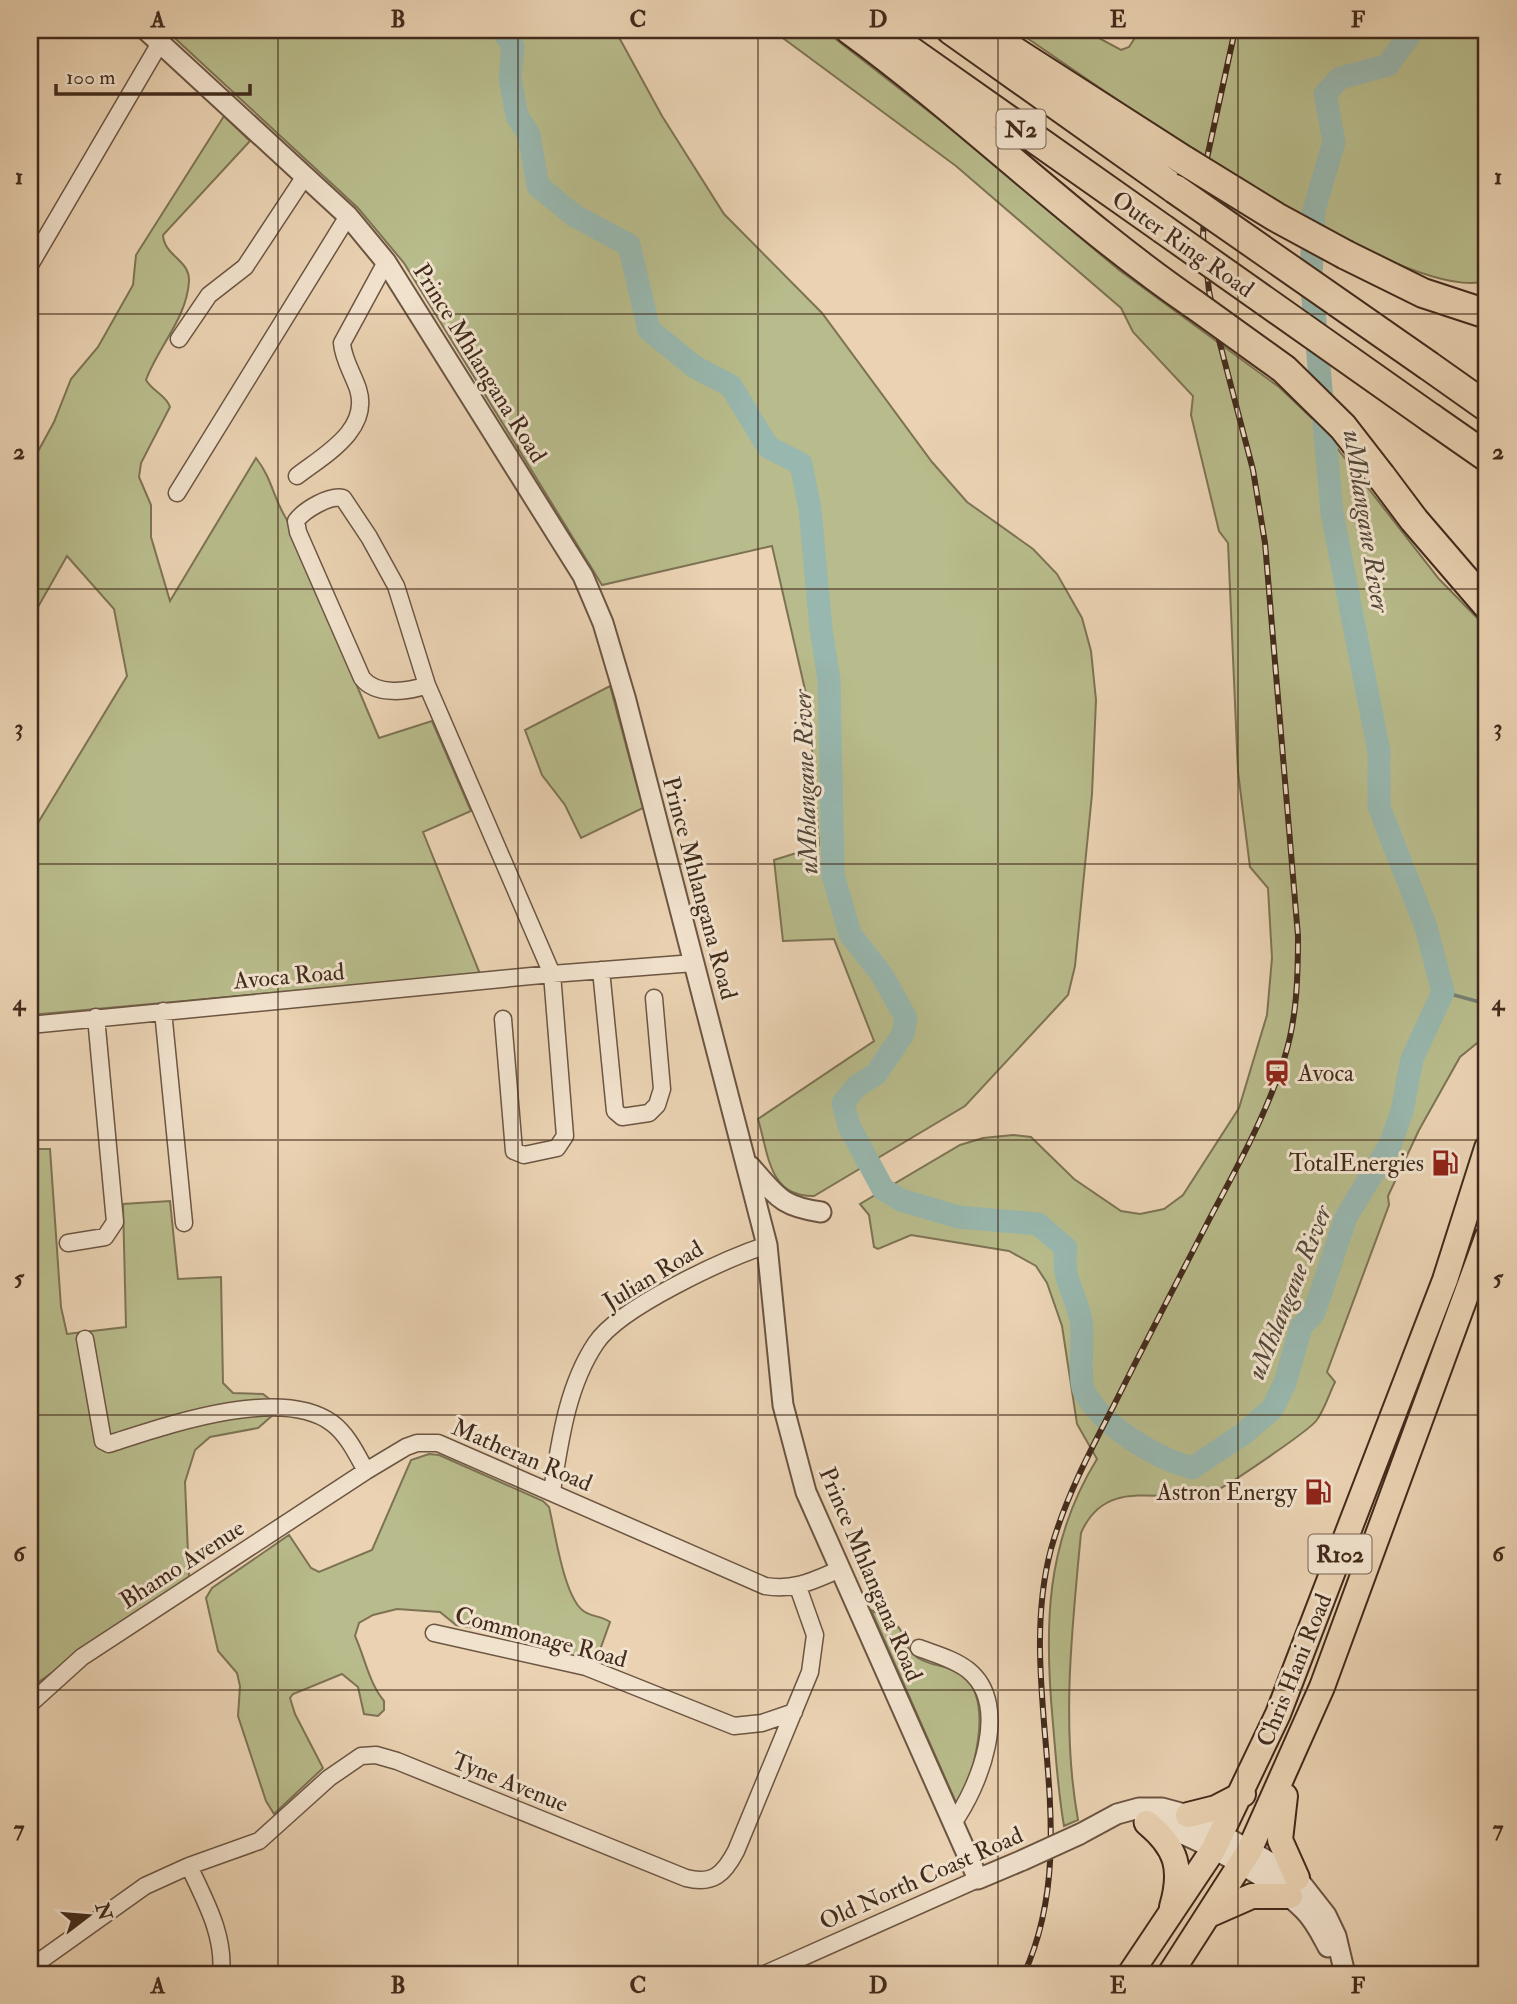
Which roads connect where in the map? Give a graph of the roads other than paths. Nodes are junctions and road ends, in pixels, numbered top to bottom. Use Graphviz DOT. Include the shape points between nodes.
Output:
graph roads {
  1 [pos="850,30"];
  2 [pos="880,30"];
  3 [pos="951,30"];
  4 [pos="981,30"];
  5 [pos="153,36"];
  6 [pos="305,176"];
  7 [pos="348,216"];
  8 [pos="1352,258"];
  9 [pos="386,262"];
  10 [pos="30,265"];
  11 [pos="1487,294"];
  12 [pos="1487,314"];
  13 [pos="179,339"];
  14 [pos="1487,407"];
  15 [pos="1487,457"];
  16 [pos="297,476"];
  17 [pos="177,493"];
  18 [pos="1478,588"];
  19 [pos="1487,605"];
  20 [pos="427,685"];
  21 [pos="694,963"];
  22 [pos="601,970"];
  23 [pos="552,974"];
  24 [pos="654,998"];
  25 [pos="163,1011"];
  26 [pos="96,1017"];
  27 [pos="503,1019"];
  28 [pos="30,1024"];
  29 [pos="1487,1149"];
  30 [pos="747,1163"];
  31 [pos="821,1212"];
  32 [pos="184,1223"];
  33 [pos="1487,1237"];
  34 [pos="68,1242"];
  35 [pos="767,1245"];
  36 [pos="85,1339"];
  37 [pos="366,1471"];
  38 [pos="552,1491"];
  39 [pos="838,1570"];
  40 [pos="798,1587"];
  41 [pos="435,1633"];
  42 [pos="919,1648"];
  43 [pos="30,1704"];
  44 [pos="794,1712"];
  45 [pos="1294,1754"];
  46 [pos="1243,1794"];
  47 [pos="1188,1815"];
  48 [pos="1147,1823"];
  49 [pos="953,1824"];
  50 [pos="1088,1830"];
  51 [pos="1217,1842"];
  52 [pos="1245,1858"];
  53 [pos="189,1866"];
  54 [pos="978,1879"];
  55 [pos="1294,1887"];
  56 [pos="1209,1916"];
  57 [pos="1167,1922"];
  58 [pos="30,1968"];
  59 [pos="221,1974"];
  60 [pos="765,1974"];
  61 [pos="1130,1974"];
  62 [pos="1170,1974"];
  63 [pos="1337,1974"];
  64 [pos="1345,1974"];
  1 -- 18 [label="highway, bridge" via="927,88 1098,233 1284,369 1343,428 1431,541"];
  2 -- 15 [label="highway, Outer Ring Road / N2, bridge"];
  3 -- 14 [label="highway, Outer Ring Road / N2, bridge"];
  4 -- 8 [label="highway, bridge" via="1276,217"];
  5 -- 6 [label="street, Prince Mhlangana Road"];
  5 -- 10 [label="street"];
  6 -- 7 [label="street, Prince Mhlangana Road"];
  6 -- 13 [label="street" via="244,267 209,295"];
  7 -- 9 [label="street, Prince Mhlangana Road"];
  7 -- 17 [label="street"];
  8 -- 11 [label="highway" via="1441,288"];
  8 -- 12 [label="highway" via="1423,293"];
  9 -- 16 [label="street" via="342,343 360,393 359,418 350,432"];
  9 -- 21 [label="street, Prince Mhlangana Road" via="558,532 588,587 625,697"];
  18 -- 19 [label="highway"];
  20 -- 20 [label="street" via="396,586 345,501 336,497 307,510 296,522 298,532 362,678 370,686 399,691"];
  20 -- 23 [label="street"];
  21 -- 22 [label="street, Avoca Road"];
  21 -- 30 [label="street, Prince Mhlangana Road"];
  22 -- 23 [label="street, Avoca Road"];
  22 -- 24 [label="street" via="615,1111 622,1117 649,1113 662,1094"];
  23 -- 25 [label="street, Avoca Road"];
  23 -- 27 [label="street" via="565,1136 557,1148 524,1155 514,1150"];
  25 -- 26 [label="street, Avoca Road"];
  25 -- 32 [label="street"];
  26 -- 28 [label="street, Avoca Road"];
  26 -- 34 [label="street" via="115,1222 105,1237"];
  29 -- 46 [label="main road, Chris Hani Road / R102" via="1435,1305 1283,1703"];
  30 -- 31 [label="street" via="779,1199 793,1208"];
  30 -- 35 [label="street, Prince Mhlangana Road"];
  33 -- 45 [label="main road, Chris Hani Road / R102"];
  35 -- 38 [label="street, Julian Road" via="724,1259 606,1330 589,1354 571,1396"];
  35 -- 39 [label="street, Prince Mhlangana Road" via="783,1405 806,1492"];
  36 -- 37 [label="street" via="103,1441 109,1444 175,1423 260,1406 325,1419 343,1433"];
  37 -- 38 [label="street, Matheran Road" via="416,1443 438,1443"];
  37 -- 43 [label="street, Bhamo Avenue" via="82,1657"];
  38 -- 40 [label="street, Matheran Road" via="765,1586"];
  39 -- 40 [label="street, Matheran Road"];
  39 -- 49 [label="street, Prince Mhlangana Road"];
  40 -- 44 [label="street, Tyne Avenue" via="811,1617 815,1650"];
  41 -- 44 [label="street, Commonage Road" via="586,1667 734,1726"];
  42 -- 49 [label="street" via="968,1671 981,1684 989,1705 987,1740 975,1785"];
  44 -- 53 [label="street, Tyne Avenue" via="736,1851 727,1868 712,1880 686,1878 376,1755 348,1763 260,1841"];
  45 -- 52 [label="main road, Chris Hani Road / R102"];
  45 -- 55 [label="main road" via="1280,1832"];
  46 -- 47 [label="main road"];
  46 -- 51 [label="main road, Chris Hani Road / R102"];
  47 -- 50 [label="street, Old North Coast Road" via="1139,1808"];
  47 -- 51 [label="street, Old North Coast Road"];
  48 -- 50 [label="street, Old North Coast Road"];
  48 -- 51 [label="street, Old North Coast Road"];
  48 -- 57 [label="main road" via="1164,1837 1177,1866"];
  49 -- 54 [label="street, Prince Mhlangana Road"];
  50 -- 54 [label="street, Old North Coast Road, bridge"];
  51 -- 52 [label="street"];
  51 -- 57 [label="main road, Chris Hani Road / R102"];
  52 -- 55 [label="street"];
  52 -- 56 [label="main road, Chris Hani Road / R102"];
  53 -- 58 [label="street, Tyne Avenue" via="145,1886"];
  53 -- 59 [label="street" via="218,1932"];
  54 -- 60 [label="street, Old North Coast Road"];
  55 -- 56 [label="main road" via="1252,1896"];
  55 -- 63 [label="street"];
  55 -- 64 [label="street" via="1326,1915"];
  56 -- 62 [label="main road, Chris Hani Road / R102"];
  57 -- 61 [label="main road, Chris Hani Road / R102"];
}
